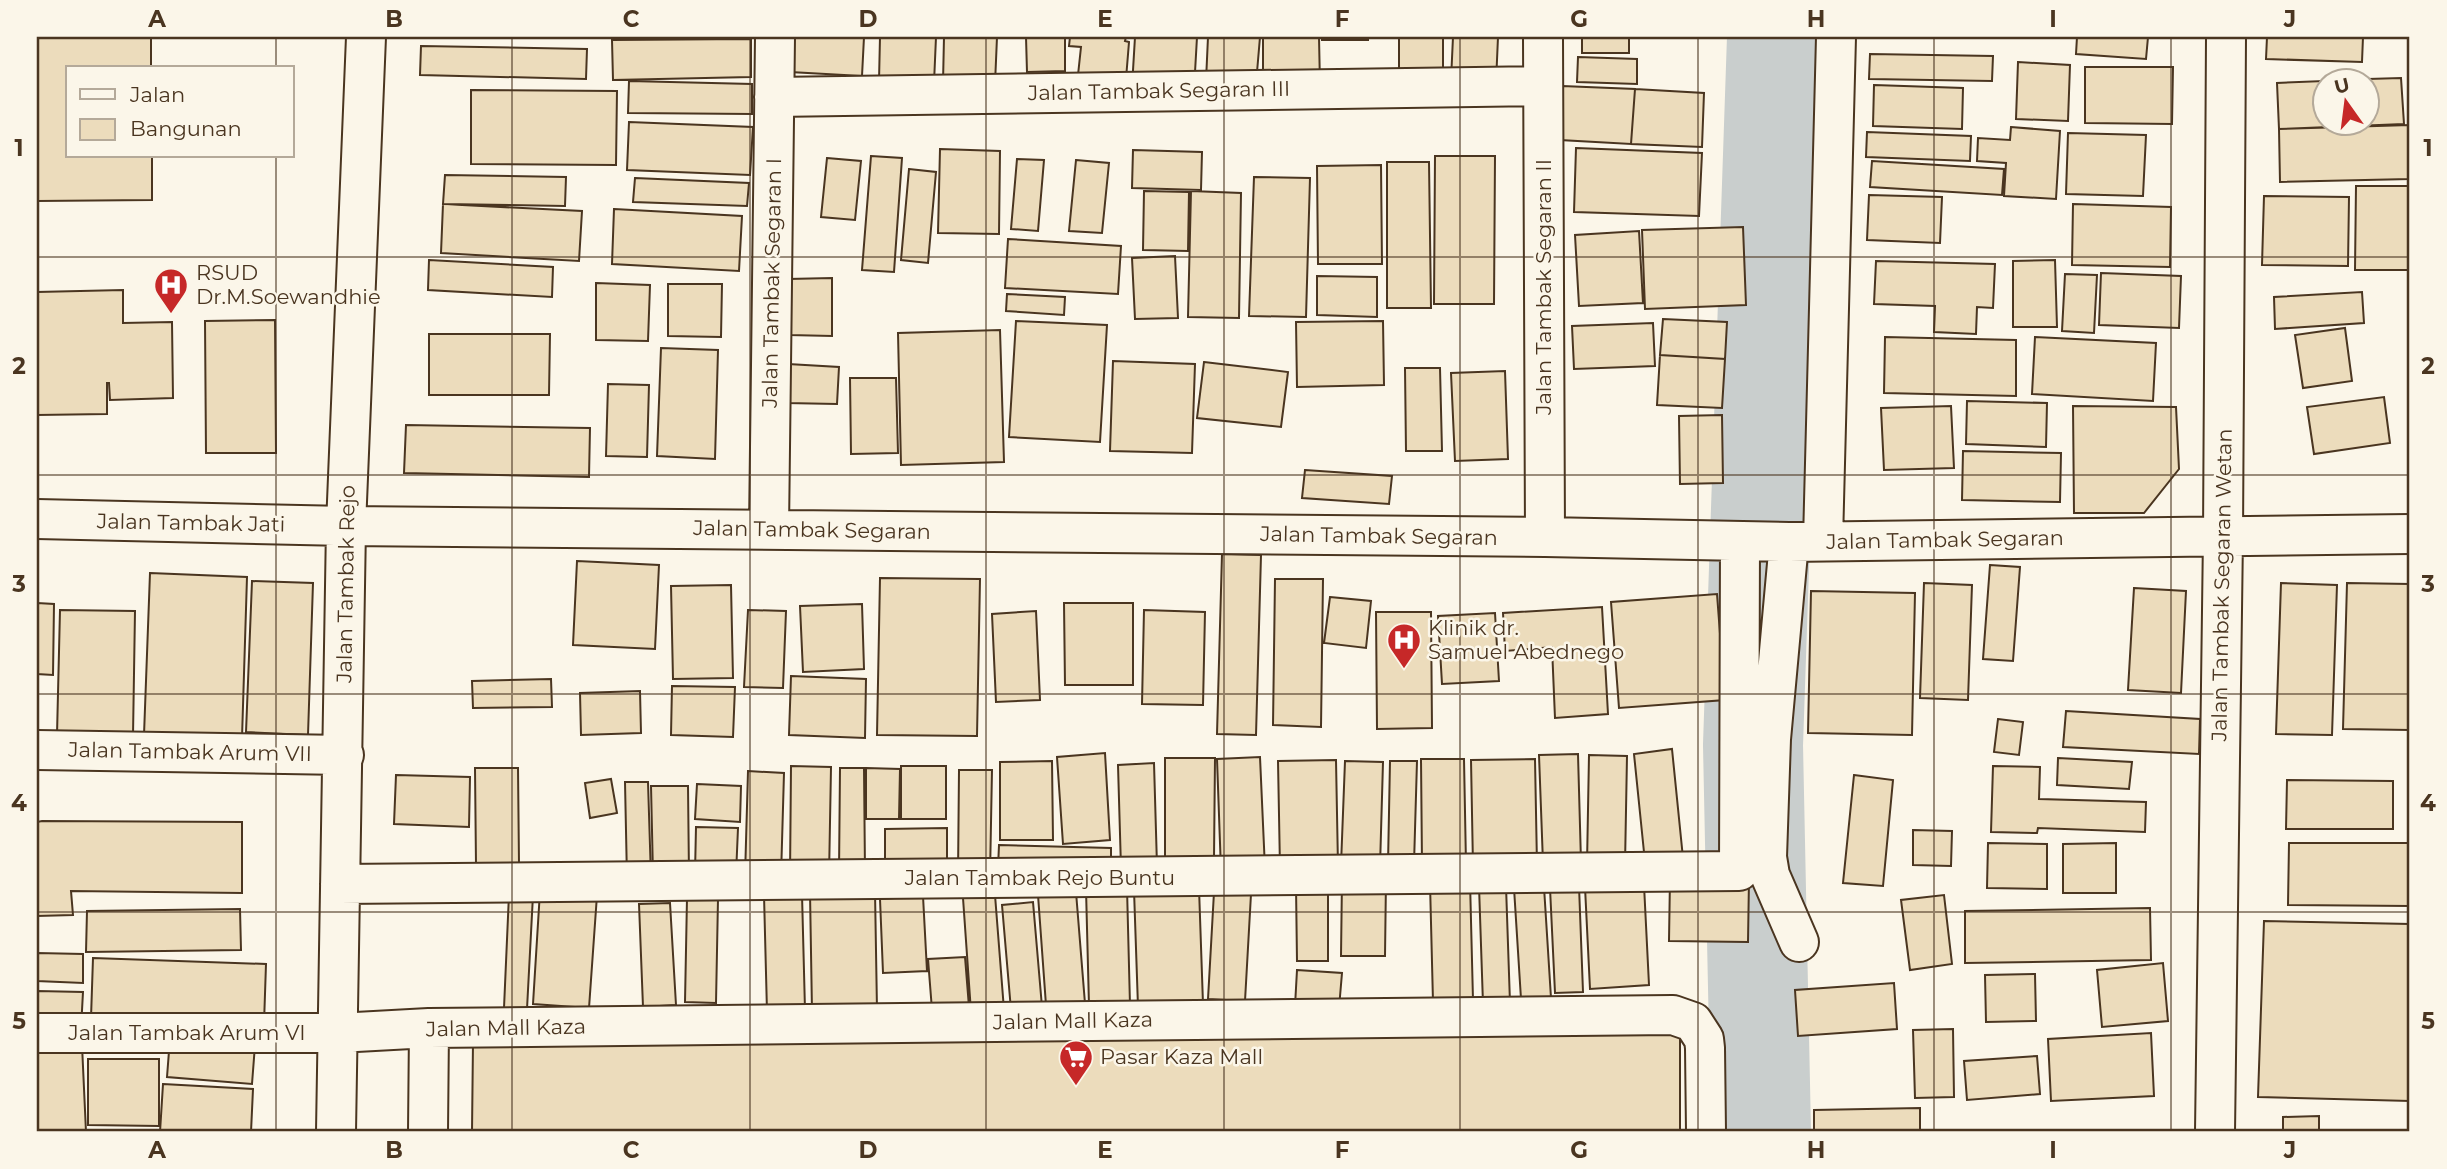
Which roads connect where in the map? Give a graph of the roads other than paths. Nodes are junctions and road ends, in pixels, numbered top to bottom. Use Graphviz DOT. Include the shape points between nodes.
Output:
graph roads {
  1 [pos="366,37"];
  2 [pos="775,37"];
  3 [pos="1543,37"];
  4 [pos="1836,37"];
  5 [pos="2226,37"];
  6 [pos="1544,86"];
  7 [pos="774,97"];
  8 [pos="37,519"];
  9 [pos="346,526"];
  10 [pos="769,530"];
  11 [pos="2410,534"];
  12 [pos="2223,536"];
  13 [pos="1545,537"];
  14 [pos="1740,541"];
  15 [pos="1800,542"];
  16 [pos="37,750"];
  17 [pos="344,755"];
  18 [pos="340,884"];
  19 [pos="1799,942"];
  20 [pos="429,1028"];
  21 [pos="37,1032"];
  22 [pos="338,1033"];
  23 [pos="336,1132"];
  24 [pos="428,1132"];
  25 [pos="1706,1132"];
  26 [pos="2215,1132"];
  1 -- 9 [label="street, Jalan Tambak Rejo"];
  2 -- 7 [label="street, Jalan Tambak Segaran I"];
  3 -- 6 [label="street, Jalan Tambak Segaran II"];
  4 -- 15 [label="street"];
  5 -- 12 [label="street, Jalan Tambak Segaran Wetan"];
  6 -- 7 [label="street, Jalan Tambak Segaran III"];
  6 -- 13 [label="street, Jalan Tambak Segaran II"];
  7 -- 10 [label="street, Jalan Tambak Segaran I"];
  8 -- 9 [label="street, Jalan Tambak Jati"];
  9 -- 10 [label="street, Jalan Tambak Segaran"];
  9 -- 17 [label="street, Jalan Tambak Rejo"];
  10 -- 13 [label="street, Jalan Tambak Segaran"];
  11 -- 12 [label="street, Jalan Tambak Segaran"];
  12 -- 15 [label="street, Jalan Tambak Segaran"];
  12 -- 26 [label="street, Jalan Tambak Segaran Wetan"];
  13 -- 14 [label="street, Jalan Tambak Segaran"];
  14 -- 15 [label="street, Jalan Tambak Segaran"];
  14 -- 18 [label="street, Jalan Tambak Rejo Buntu" via="1739,871"];
  15 -- 19 [label="street" via="1771,739 1767,857 1770,875"];
  16 -- 17 [label="street, Jalan Tambak Arum VII"];
  17 -- 18 [label="street, Jalan Tambak Rejo"];
  18 -- 22 [label="street, Jalan Tambak Rejo"];
  20 -- 22 [label="street, Jalan Mall Kaza"];
  20 -- 24 [label="street"];
  20 -- 25 [label="street, Jalan Mall Kaza" via="1673,1015 1693,1021 1704,1040"];
  21 -- 22 [label="street, Jalan Tambak Arum VI"];
  22 -- 23 [label="street, Jalan Tambak Rejo"];
}
